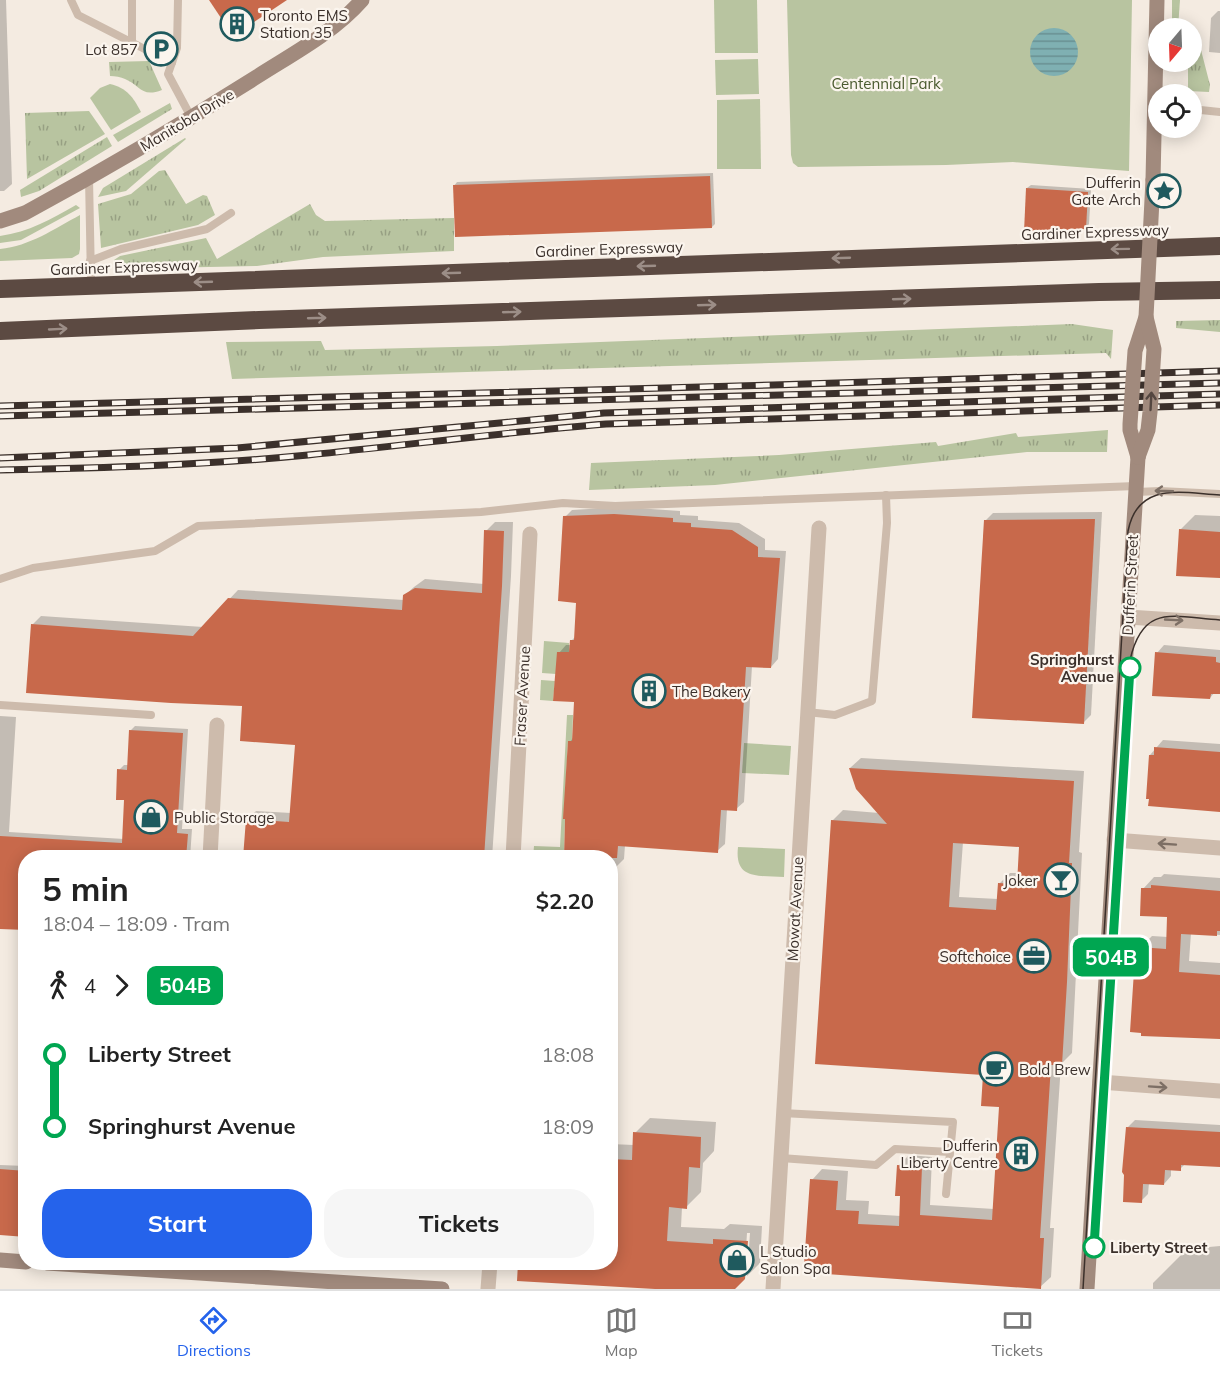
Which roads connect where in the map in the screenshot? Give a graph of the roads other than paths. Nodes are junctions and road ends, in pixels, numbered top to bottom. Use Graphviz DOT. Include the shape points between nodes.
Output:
graph roads {
  1 [pos="71,0"];
  2 [pos="132,0"];
  3 [pos="178,0"];
  4 [pos="362,0"];
  5 [pos="1157,0"];
  6 [pos="132,42"];
  7 [pos="172,63"];
  8 [pos="1157,84"];
  9 [pos="1202,110"];
  10 [pos="1220,112"];
  11 [pos="191,117"];
  12 [pos="1155,138"];
  13 [pos="89,178"];
  14 [pos="231,213"];
  15 [pos="0,221"];
  16 [pos="1220,246"];
  17 [pos="90,261"];
  18 [pos="91,280"];
  19 [pos="0,289"];
  20 [pos="1220,290"];
  21 [pos="0,332"];
  22 [pos="1136,489"];
  23 [pos="1220,494"];
  24 [pos="886,495"];
  25 [pos="819,528"];
  26 [pos="531,534"];
  27 [pos="0,579"];
  28 [pos="1128,617"];
  29 [pos="1220,623"];
  30 [pos="0,705"];
  31 [pos="807,712"];
  32 [pos="151,715"];
  33 [pos="217,725"];
  34 [pos="1114,840"];
  35 [pos="1220,848"];
  36 [pos="210,850"];
  37 [pos="513,850"];
  38 [pos="1100,1082"];
  39 [pos="1220,1091"];
  40 [pos="782,1113"];
  41 [pos="950,1152"];
  42 [pos="779,1158"];
  43 [pos="946,1194"];
  44 [pos="0,1260"];
  45 [pos="18,1261"];
  46 [pos="245,1270"];
  47 [pos="489,1270"];
  48 [pos="442,1289"];
  49 [pos="488,1289"];
  50 [pos="773,1289"];
  51 [pos="1087,1289"];
  1 -- 6 [label="lane" via="78,15"];
  2 -- 6 [label="lane"];
  3 -- 7 [label="lane" via="177,48"];
  4 -- 11 [label="street, Manitoba Drive" via="317,38"];
  5 -- 8 [label="street, Dufferin Street"];
  6 -- 7 [label="lane"];
  7 -- 11 [label="lane" via="168,74"];
  9 -- 10 [label="lane"];
  11 -- 13 [label="street, Manitoba Drive"];
  12 -- 22 [label="street, Dufferin Street, bridge" via="1146,317 1135,351 1130,430 1138,457"];
  13 -- 15 [label="street, Manitoba Drive" via="25,213"];
  13 -- 17 [label="lane"];
  14 -- 17 [label="lane" via="207,229 121,249"];
  16 -- 19 [label="highway, Gardiner Expressway, one-way"];
  17 -- 18 [label="lane"];
  21 -- 20 [label="highway, one-way" via="259,320"];
  23 -- 22 [label="lane, one-way"];
  22 -- 24 [label="lane"];
  22 -- 28 [label="street, Dufferin Street"];
  24 -- 27 [label="lane" via="615,506 563,503 481,512 198,526 155,551 33,568"];
  24 -- 31 [label="lane" via="872,701 835,715"];
  25 -- 31 [label="street, Mowat Avenue"];
  26 -- 37 [label="street, Fraser Avenue"];
  28 -- 29 [label="street, one-way"];
  28 -- 34 [label="street, Dufferin Street"];
  30 -- 32 [label="lane"];
  31 -- 40 [label="street, Mowat Avenue"];
  33 -- 36 [label="street"];
  35 -- 34 [label="street, one-way"];
  34 -- 38 [label="street, Dufferin Street"];
  38 -- 39 [label="street, one-way"];
  38 -- 51 [label="street, Dufferin Street"];
  40 -- 41 [label="lane" via="953,1122"];
  40 -- 42 [label="street, Mowat Avenue"];
  41 -- 42 [label="lane" via="895,1149 876,1165"];
  41 -- 43 [label="lane"];
  42 -- 50 [label="street, Mowat Avenue"];
  44 -- 45 [label="street"];
  46 -- 48 [label="street"];
  47 -- 49 [label="street"];
}
